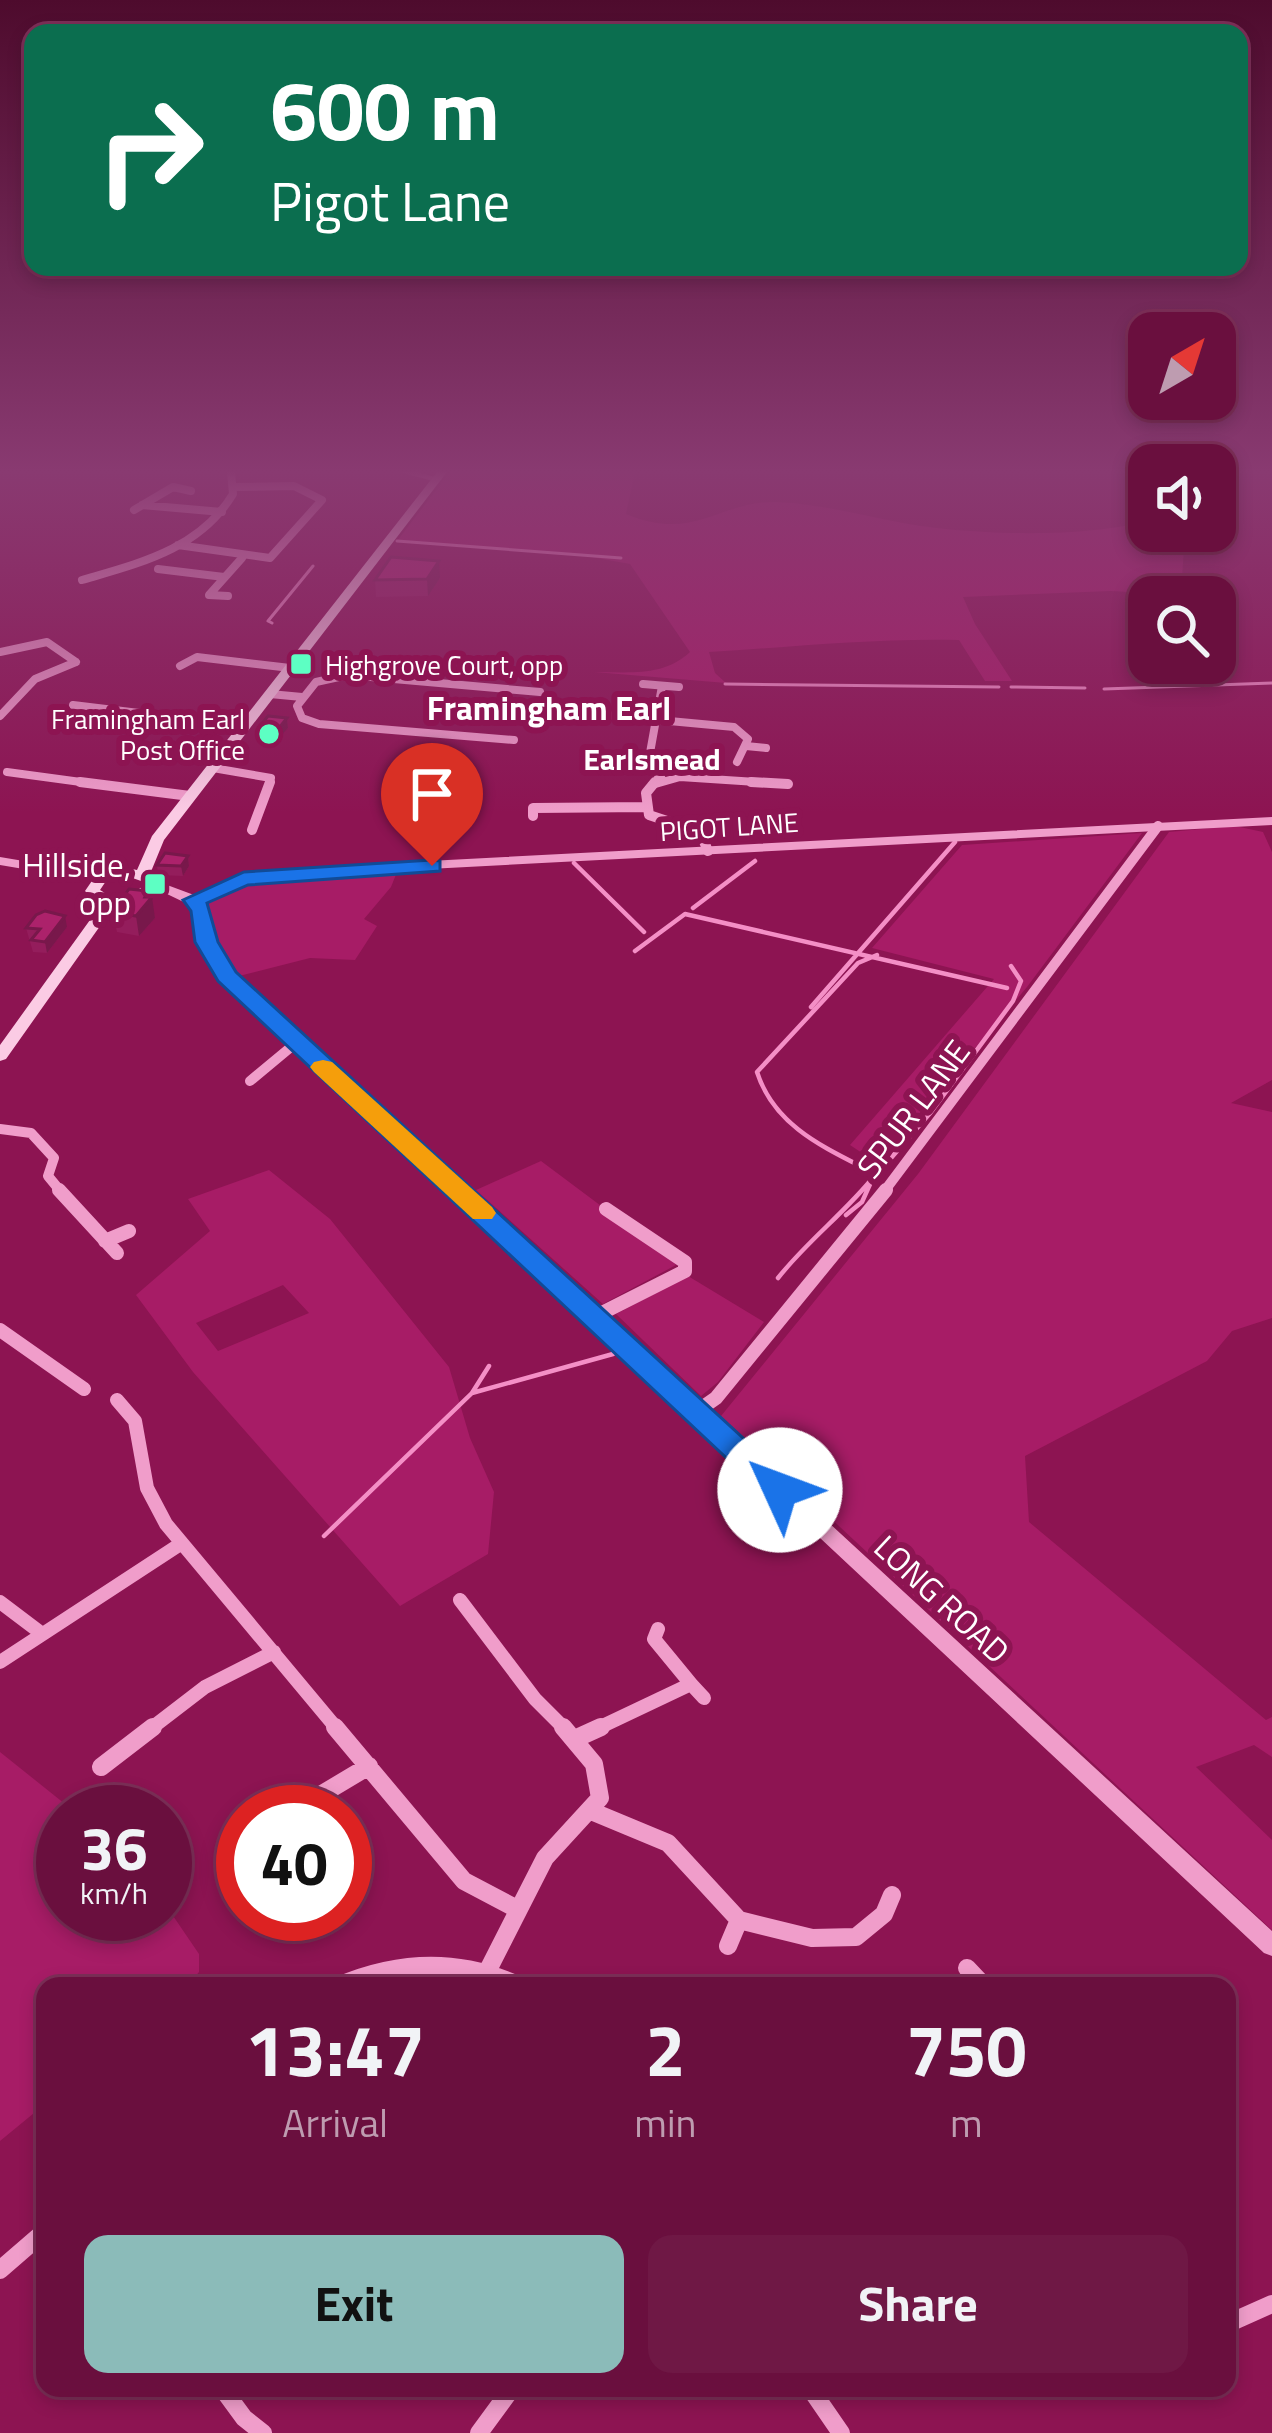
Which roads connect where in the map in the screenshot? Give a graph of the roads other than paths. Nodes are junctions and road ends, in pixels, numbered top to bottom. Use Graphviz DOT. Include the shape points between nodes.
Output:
graph roads {
  1 [pos="217,586"];
  2 [pos="354,586"];
  3 [pos="209,596"];
  4 [pos="228,596"];
  5 [pos="194,597"];
  6 [pos="64,637"];
  7 [pos="47,642"];
  8 [pos="0,652"];
  9 [pos="180,665"];
  10 [pos="290,668"];
  11 [pos="644,684"];
  12 [pos="662,686"];
  13 [pos="680,687"];
  14 [pos="540,692"];
  15 [pos="270,694"];
  16 [pos="2,695"];
  17 [pos="15,696"];
  18 [pos="302,697"];
  19 [pos="82,706"];
  20 [pos="0,716"];
  21 [pos="587,716"];
  22 [pos="653,720"];
  23 [pos="246,726"];
  24 [pos="514,740"];
  25 [pos="746,746"];
  26 [pos="766,748"];
  27 [pos="737,761"];
  28 [pos="213,768"];
  29 [pos="7,772"];
  30 [pos="662,778"];
  31 [pos="784,789"];
  32 [pos="190,796"];
  33 [pos="647,808"];
  34 [pos="532,809"];
  35 [pos="1272,821"];
  36 [pos="271,822"];
  37 [pos="1158,826"];
  38 [pos="152,848"];
  39 [pos="708,851"];
  40 [pos="2,864"];
  41 [pos="139,889"];
  42 [pos="103,891"];
  43 [pos="184,897"];
  44 [pos="297,1042"];
  45 [pos="0,1056"];
  46 [pos="250,1081"];
  47 [pos="0,1129"];
  48 [pos="606,1209"];
  49 [pos="129,1231"];
  50 [pos="105,1241"];
  51 [pos="117,1253"];
  52 [pos="594,1317"];
  53 [pos="0,1330"];
  54 [pos="83,1389"];
  55 [pos="117,1400"];
  56 [pos="696,1412"];
  57 [pos="182,1543"];
  58 [pos="460,1600"];
  59 [pos="0,1602"];
  60 [pos="658,1628"];
  61 [pos="41,1633"];
  62 [pos="274,1652"];
  63 [pos="0,1662"];
  64 [pos="691,1684"];
  65 [pos="704,1698"];
  66 [pos="579,1737"];
  67 [pos="369,1766"];
  68 [pos="101,1767"];
  69 [pos="337,1785"];
  70 [pos="591,1811"];
  71 [pos="892,1895"];
  72 [pos="517,1910"];
  73 [pos="740,1921"];
  74 [pos="728,1946"];
  75 [pos="1272,1946"];
  76 [pos="967,1968"];
  77 [pos="488,1970"];
  78 [pos="362,1977"];
  79 [pos="502,1977"];
  80 [pos="976,1977"];
  81 [pos="36,2239"];
  82 [pos="0,2270"];
  83 [pos="1272,2304"];
  84 [pos="1236,2320"];
  85 [pos="229,2397"];
  86 [pos="505,2397"];
  87 [pos="816,2397"];
  88 [pos="262,2433"];
  89 [pos="479,2433"];
  90 [pos="841,2433"];
  1 -- 3 [label="street"];
  2 -- 10 [label="main road"];
  3 -- 4 [label="street"];
  3 -- 5 [label="street"];
  6 -- 7 [label="street"];
  7 -- 8 [label="street"];
  7 -- 17 [label="street" via="76,662"];
  9 -- 10 [label="street" via="200,654"];
  10 -- 15 [label="main road"];
  11 -- 12 [label="street"];
  12 -- 13 [label="street"];
  12 -- 22 [label="street"];
  14 -- 18 [label="street" via="348,675 316,682"];
  15 -- 18 [label="street"];
  15 -- 23 [label="main road"];
  16 -- 17 [label="street"];
  17 -- 20 [label="street"];
  18 -- 24 [label="street" via="297,712 319,724"];
  19 -- 23 [label="street"];
  21 -- 22 [label="street"];
  22 -- 25 [label="street" via="734,727 747,734"];
  22 -- 30 [label="street" via="646,761"];
  23 -- 28 [label="main road"];
  25 -- 26 [label="street"];
  25 -- 27 [label="street"];
  28 -- 32 [label="main road"];
  28 -- 36 [label="street" via="271,778 254,826"];
  29 -- 32 [label="street"];
  30 -- 31 [label="street"];
  30 -- 33 [label="street" via="650,786"];
  32 -- 38 [label="main road"];
  33 -- 34 [label="street"];
  33 -- 39 [label="street" via="652,818 700,832"];
  35 -- 37 [label="street, PIGOT LANE"];
  37 -- 39 [label="street, PIGOT LANE"];
  37 -- 56 [label="street, SPUR LANE" via="889,1186 716,1398"];
  38 -- 41 [label="main road"];
  38 -- 42 [label="main road"];
  39 -- 43 [label="street, PIGOT LANE" via="269,876"];
  40 -- 42 [label="street"];
  41 -- 42 [label="main road"];
  41 -- 42 [label="main road"];
  41 -- 43 [label="street"];
  42 -- 45 [label="main road"];
  43 -- 44 [label="street, LONG ROAD" via="202,911 217,965"];
  44 -- 46 [label="street"];
  44 -- 52 [label="street, LONG ROAD"];
  47 -- 50 [label="street" via="34,1135 54,1158 48,1176"];
  48 -- 52 [label="street" via="686,1262 685,1271"];
  49 -- 50 [label="street"];
  50 -- 51 [label="street"];
  52 -- 56 [label="street, LONG ROAD"];
  53 -- 54 [label="street"];
  55 -- 57 [label="street" via="135,1420 152,1502"];
  56 -- 75 [label="street, LONG ROAD"];
  57 -- 61 [label="street"];
  57 -- 62 [label="street"];
  58 -- 66 [label="street" via="539,1705"];
  59 -- 61 [label="street"];
  60 -- 64 [label="street" via="659,1649"];
  61 -- 63 [label="street"];
  62 -- 67 [label="street"];
  62 -- 68 [label="street" via="205,1687"];
  64 -- 65 [label="street"];
  64 -- 66 [label="street"];
  66 -- 70 [label="street" via="600,1779"];
  67 -- 69 [label="street"];
  67 -- 72 [label="street" via="464,1881"];
  70 -- 72 [label="street" via="557,1841"];
  70 -- 73 [label="street" via="668,1844"];
  71 -- 73 [label="street" via="884,1914 856,1937 812,1938"];
  72 -- 77 [label="street"];
  73 -- 74 [label="street"];
  76 -- 80 [label="street"];
  77 -- 78 [label="street" via="445,1963"];
  77 -- 79 [label="street"];
  81 -- 82 [label="street"];
  83 -- 84 [label="street"];
  85 -- 88 [label="street"];
  86 -- 89 [label="street"];
  87 -- 90 [label="street"];
}
